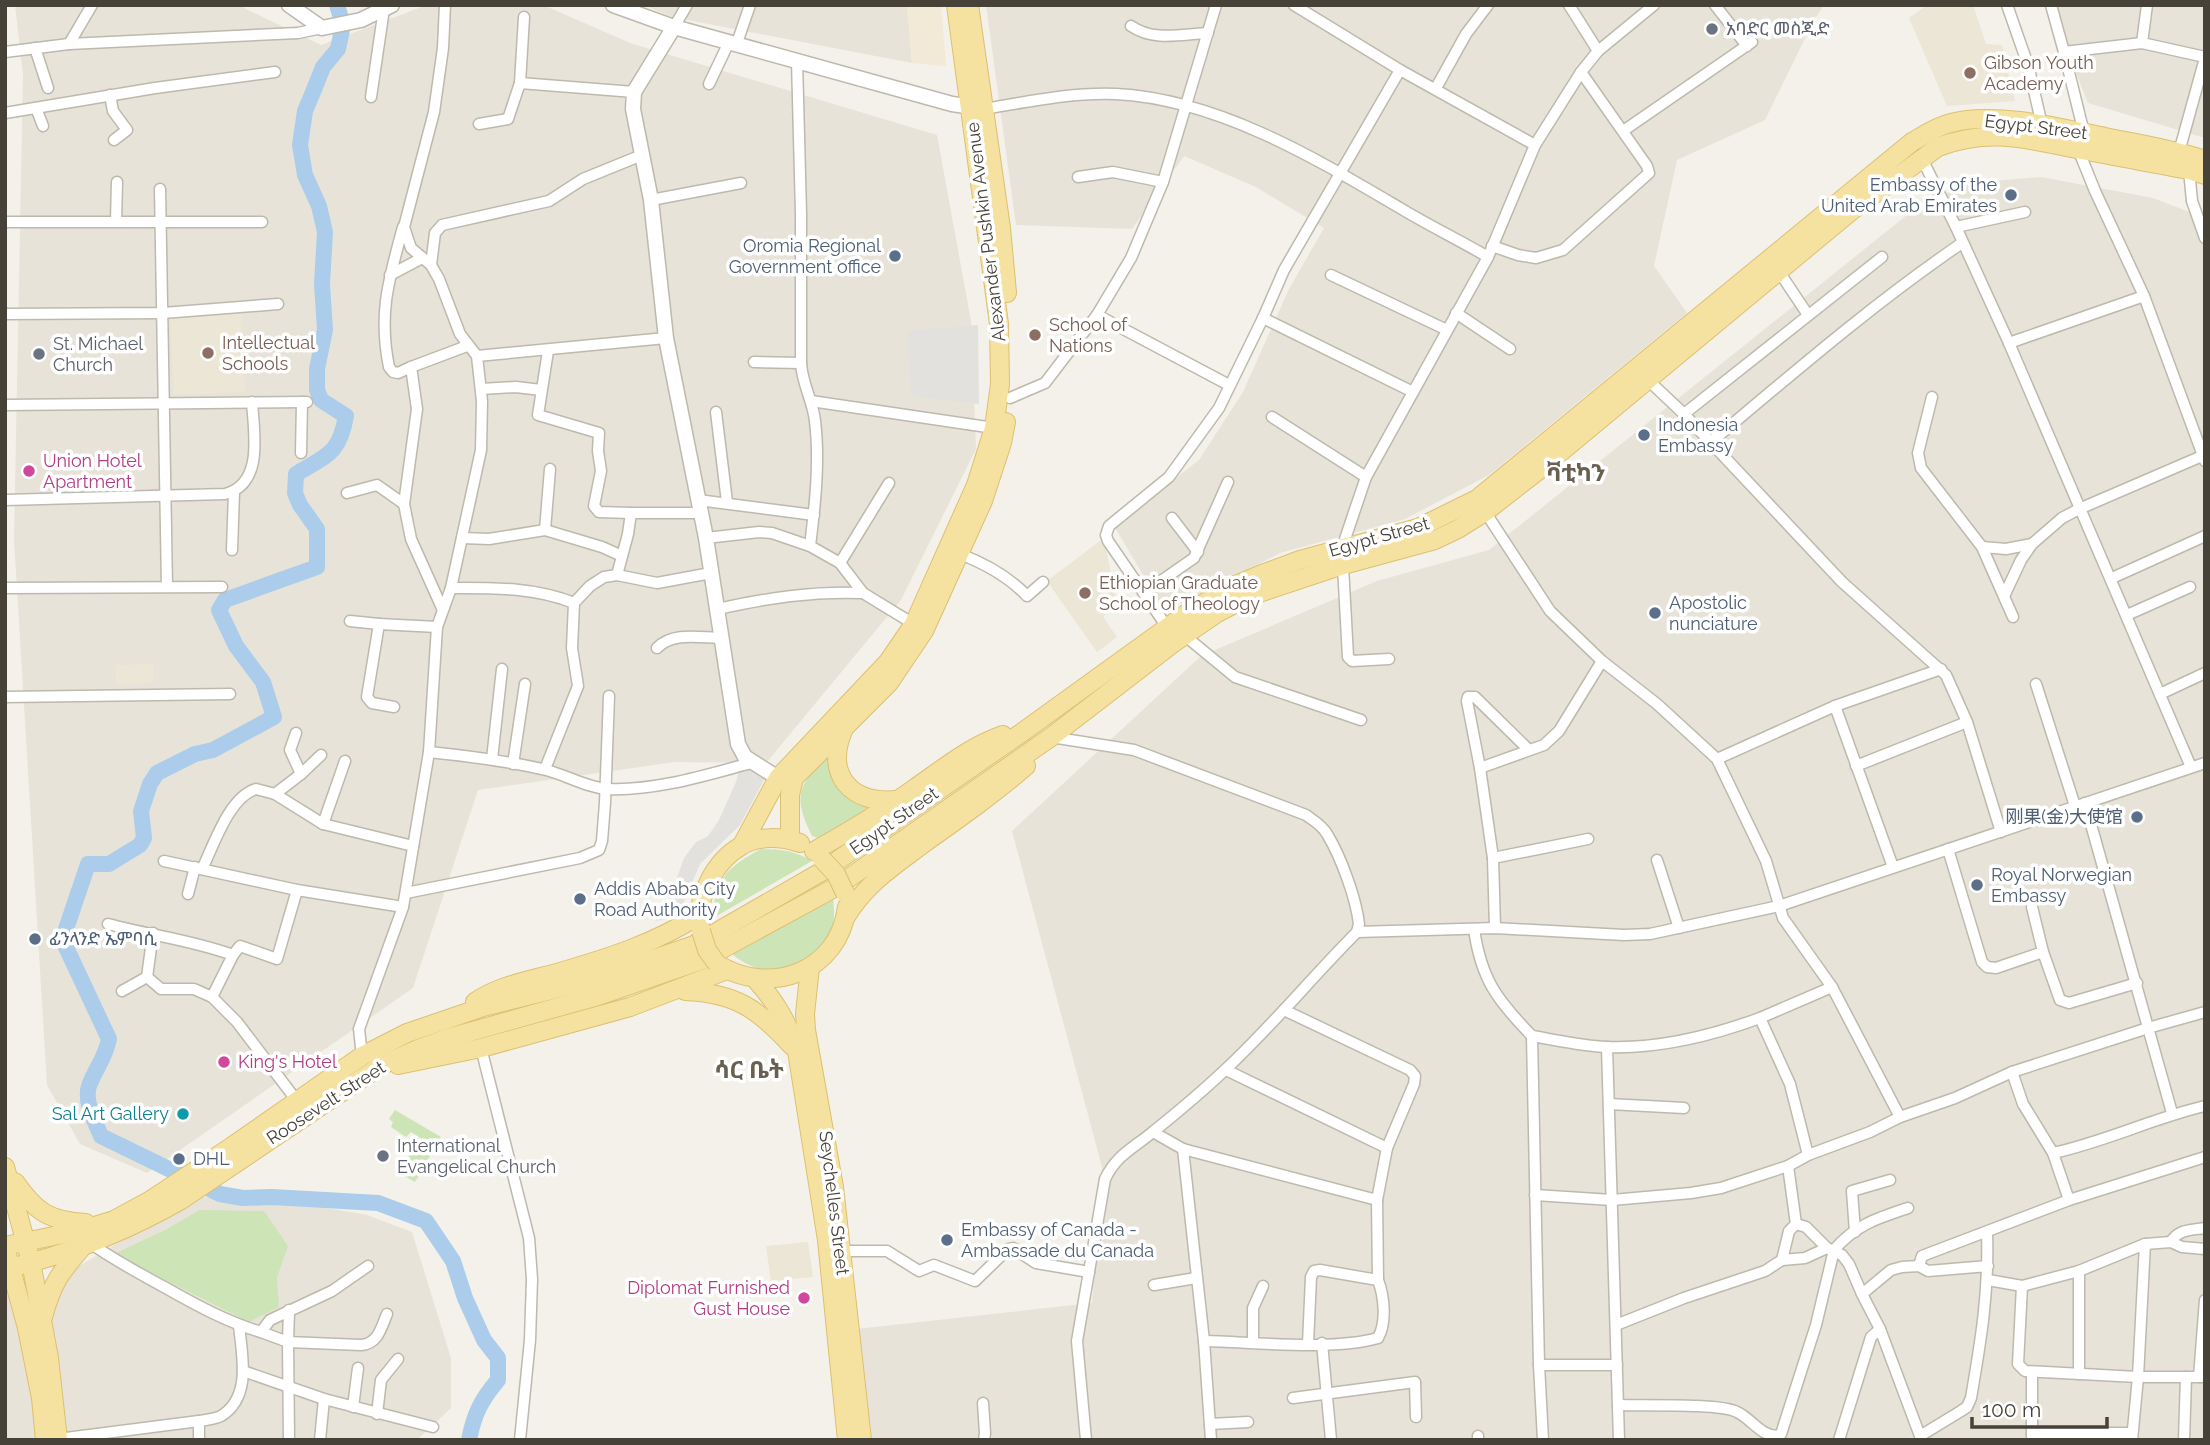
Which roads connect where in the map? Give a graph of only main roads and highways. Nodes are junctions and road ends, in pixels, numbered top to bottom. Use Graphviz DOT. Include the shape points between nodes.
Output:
graph roads {
  1 [pos="956,5"];
  2 [pos="969,5"];
  3 [pos="978,108"];
  4 [pos="2081,141"];
  5 [pos="2205,160"];
  6 [pos="2197,172"];
  7 [pos="982,487"];
  8 [pos="1481,505"];
  9 [pos="1342,557"];
  10 [pos="919,627"];
  11 [pos="843,731"];
  12 [pos="1024,731"];
  13 [pos="1049,738"];
  14 [pos="896,800"];
  15 [pos="790,840"];
  16 [pos="742,845"];
  17 [pos="818,855"];
  18 [pos="845,918"];
  19 [pos="707,948"];
  20 [pos="810,967"];
  21 [pos="756,980"];
  22 [pos="679,991"];
  23 [pos="457,1014"];
  24 [pos="797,1051"];
  25 [pos="382,1065"];
  26 [pos="236,1153"];
  27 [pos="5,1167"];
  28 [pos="177,1193"];
  29 [pos="103,1225"];
  30 [pos="27,1242"];
  31 [pos="87,1243"];
  32 [pos="5,1247"];
  33 [pos="31,1262"];
  34 [pos="7,1268"];
  35 [pos="5,1305"];
  36 [pos="34,1327"];
  37 [pos="58,1439"];
  38 [pos="45,1440"];
  39 [pos="847,1440"];
  40 [pos="862,1440"];
  1 -- 3 [label="main road, Alexander Pushkin Avenue"];
  2 -- 3 [label="main road, Alexander Pushkin Avenue"];
  3 -- 7 [label="main road, Alexander Pushkin Avenue" via="999,324 1000,384"];
  3 -- 7 [label="main road, Alexander Pushkin Avenue" via="1001,228 1012,375 1002,443"];
  4 -- 5 [label="main road, Egypt Street" via="2179,152"];
  4 -- 6 [label="main road, Egypt Street"];
  4 -- 8 [label="main road, Egypt Street" via="1998,135 1955,141 1921,157 1648,380"];
  4 -- 8 [label="main road, Egypt Street" via="2042,125 1969,119 1912,142"];
  7 -- 10 [label="main road, Alexander Pushkin Avenue"];
  7 -- 10 [label="main road, Alexander Pushkin Avenue" via="960,554"];
  8 -- 9 [label="main road, Egypt Street"];
  9 -- 12 [label="main road, Egypt Street" via="1300,561 1236,585 1190,611"];
  9 -- 13 [label="main road, Egypt Street" via="1217,613"];
  10 -- 11 [label="main road, Alexander Pushkin Avenue" via="889,682"];
  10 -- 16 [label="main road, Alexander Pushkin Avenue" via="778,778"];
  11 -- 14 [label="main road" via="836,754 838,772 848,786 868,799"];
  11 -- 15 [label="main road, Alexander Pushkin Avenue" via="794,778"];
  12 -- 14 [label="main road" via="971,749"];
  12 -- 19 [label="main road, Egypt Street"];
  13 -- 18 [label="main road" via="1004,786 873,881"];
  13 -- 19 [label="main road, Egypt Street" via="836,887"];
  14 -- 17 [label="main road"];
  15 -- 16 [label="main road" via="764,839"];
  15 -- 17 [label="main road"];
  16 -- 19 [label="main road, Alexander Pushkin Avenue" via="701,899"];
  17 -- 18 [label="main road, bridge" via="845,892"];
  18 -- 20 [label="main road" via="827,952"];
  19 -- 21 [label="main road"];
  19 -- 22 [label="main road"];
  19 -- 23 [label="main road, Roosevelt Street"];
  19 -- 23 [label="main road" via="659,938 505,988"];
  19 -- 25 [label="main road, Roosevelt Street" via="598,996 448,1038"];
  20 -- 21 [label="main road" via="794,976"];
  20 -- 40 [label="main road, Seychelles Street" via="806,1030 824,1118"];
  21 -- 24 [label="main road, Seychelles Street" via="778,1005"];
  22 -- 24 [label="main road" via="734,999 770,1022"];
  22 -- 25 [label="main road" via="481,1048"];
  23 -- 26 [label="main road, Roosevelt Street" via="362,1056 297,1101"];
  24 -- 39 [label="main road, Seychelles Street" via="827,1240"];
  25 -- 26 [label="main road, Roosevelt Street"];
  26 -- 28 [label="main road, Roosevelt Street"];
  27 -- 29 [label="main road" via="41,1212 69,1222"];
  27 -- 30 [label="main road"];
  28 -- 29 [label="main road, Roosevelt Street" via="149,1201"];
  28 -- 31 [label="main road, Roosevelt Street" via="148,1219"];
  29 -- 30 [label="main road, Roosevelt Street"];
  30 -- 32 [label="main road, Roosevelt Street"];
  30 -- 33 [label="main road"];
  31 -- 33 [label="main road, Roosevelt Street"];
  31 -- 36 [label="main road" via="61,1271"];
  32 -- 34 [label="main road"];
  33 -- 34 [label="main road, Roosevelt Street"];
  33 -- 36 [label="main road"];
  34 -- 36 [label="main road"];
  35 -- 36 [label="main road"];
  36 -- 37 [label="main road" via="49,1358"];
  36 -- 38 [label="main road"];
}
